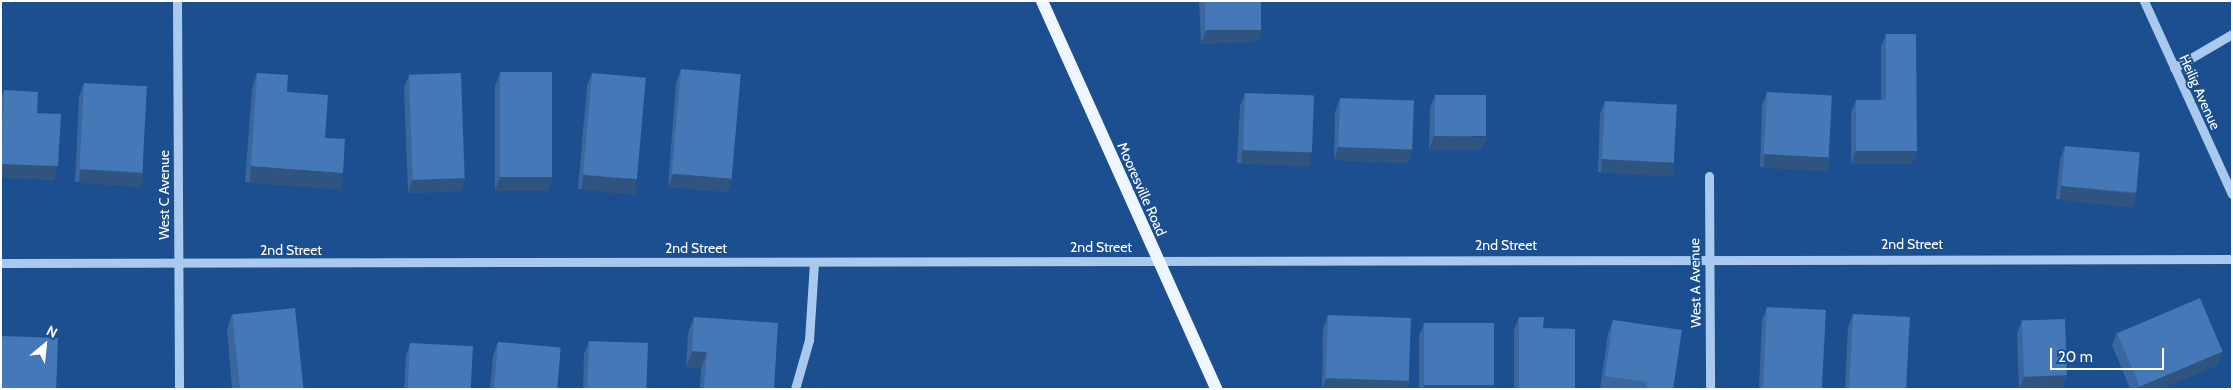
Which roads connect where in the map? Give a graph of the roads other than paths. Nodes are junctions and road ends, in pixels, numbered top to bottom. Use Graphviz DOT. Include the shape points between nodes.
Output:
graph roads {
  1 [pos="177,1"];
  2 [pos="1042,1"];
  3 [pos="2144,1"];
  4 [pos="2232,34"];
  5 [pos="2174,68"];
  6 [pos="1709,176"];
  7 [pos="2232,194"];
  8 [pos="1708,258"];
  9 [pos="2232,259"];
  10 [pos="1157,261"];
  11 [pos="814,262"];
  12 [pos="1,263"];
  13 [pos="178,264"];
  14 [pos="179,389"];
  15 [pos="795,389"];
  16 [pos="1216,389"];
  17 [pos="1710,389"];
  1 -- 13 [label="street, West C Avenue"];
  2 -- 10 [label="main road, Mooresville Road"];
  3 -- 5 [label="street, Heilig Avenue"];
  4 -- 5 [label="street"];
  5 -- 7 [label="street, Heilig Avenue"];
  6 -- 8 [label="street, West A Avenue"];
  8 -- 9 [label="street, 2nd Street"];
  8 -- 10 [label="street, 2nd Street"];
  8 -- 17 [label="street, West A Avenue"];
  10 -- 11 [label="street, 2nd Street"];
  10 -- 16 [label="main road, Mooresville Road"];
  11 -- 13 [label="street, 2nd Street"];
  11 -- 15 [label="street" via="808,340"];
  12 -- 13 [label="street, 2nd Street"];
  13 -- 14 [label="street, West C Avenue"];
}
